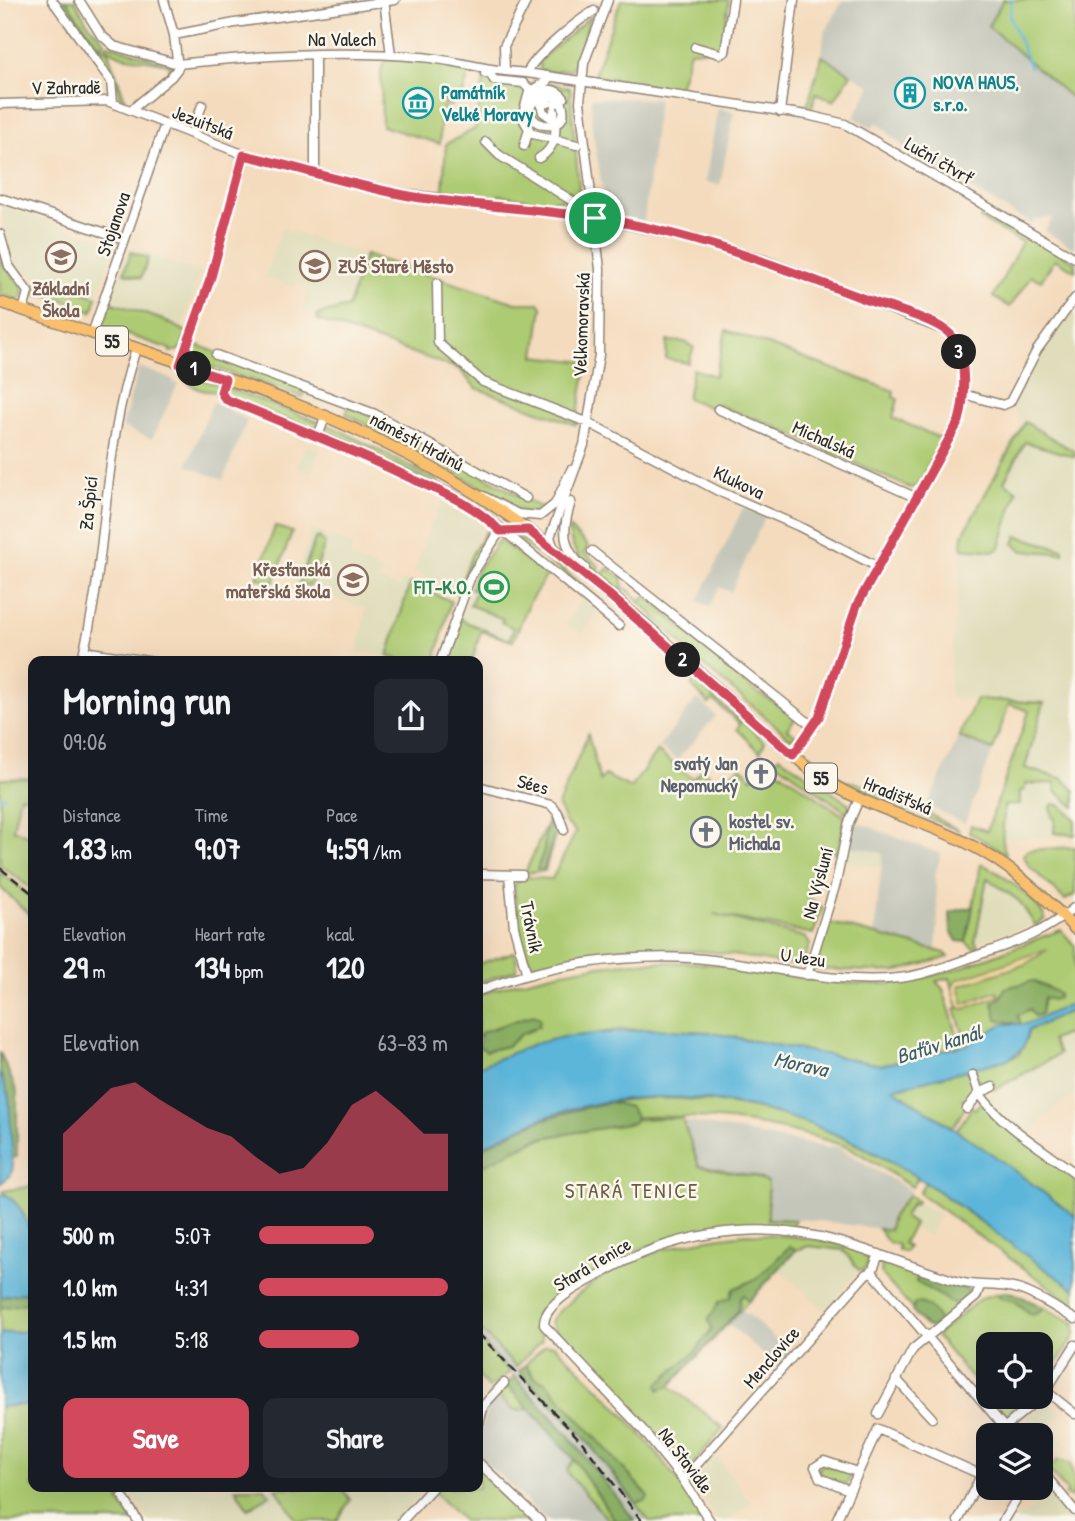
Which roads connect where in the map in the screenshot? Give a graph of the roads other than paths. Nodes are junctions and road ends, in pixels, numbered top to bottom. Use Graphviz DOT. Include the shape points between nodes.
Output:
graph roads {
  1 [pos="52,0"];
  2 [pos="79,0"];
  3 [pos="164,0"];
  4 [pos="395,0"];
  5 [pos="527,0"];
  6 [pos="608,0"];
  7 [pos="733,0"];
  8 [pos="794,0"];
  9 [pos="384,1"];
  10 [pos="594,11"];
  11 [pos="174,35"];
  12 [pos="695,47"];
  13 [pos="316,55"];
  14 [pos="391,55"];
  15 [pos="178,64"];
  16 [pos="505,71"];
  17 [pos="485,73"];
  18 [pos="527,74"];
  19 [pos="581,80"];
  20 [pos="547,81"];
  21 [pos="113,102"];
  22 [pos="545,102"];
  23 [pos="0,104"];
  24 [pos="202,105"];
  25 [pos="131,110"];
  26 [pos="780,112"];
  27 [pos="165,124"];
  28 [pos="529,132"];
  29 [pos="192,135"];
  30 [pos="555,140"];
  31 [pos="486,142"];
  32 [pos="577,145"];
  33 [pos="524,146"];
  34 [pos="244,155"];
  35 [pos="539,158"];
  36 [pos="315,172"];
  37 [pos="0,198"];
  38 [pos="574,202"];
  39 [pos="595,218"];
  40 [pos="0,234"];
  41 [pos="124,239"];
  42 [pos="1075,258"];
  43 [pos="437,282"];
  44 [pos="1075,298"];
  45 [pos="0,302"];
  46 [pos="23,311"];
  47 [pos="92,334"];
  48 [pos="135,349"];
  49 [pos="216,355"];
  50 [pos="180,365"];
  51 [pos="225,379"];
  52 [pos="963,394"];
  53 [pos="718,409"];
  54 [pos="326,415"];
  55 [pos="589,422"];
  56 [pos="318,436"];
  57 [pos="584,445"];
  58 [pos="577,468"];
  59 [pos="526,498"];
  60 [pos="917,498"];
  61 [pos="483,499"];
  62 [pos="528,530"];
  63 [pos="552,530"];
  64 [pos="500,531"];
  65 [pos="592,551"];
  66 [pos="557,553"];
  67 [pos="878,567"];
  68 [pos="608,594"];
  69 [pos="617,603"];
  70 [pos="607,615"];
  71 [pos="619,626"];
  72 [pos="84,651"];
  73 [pos="83,656"];
  74 [pos="116,656"];
  75 [pos="442,656"];
  76 [pos="814,727"];
  77 [pos="793,755"];
  78 [pos="483,787"];
  79 [pos="859,799"];
  80 [pos="564,830"];
  81 [pos="483,874"];
  82 [pos="509,875"];
  83 [pos="522,875"];
  84 [pos="1075,907"];
  85 [pos="1064,917"];
  86 [pos="1075,929"];
  87 [pos="527,975"];
  88 [pos="807,975"];
  89 [pos="483,988"];
  90 [pos="973,1075"];
  91 [pos="993,1087"];
  92 [pos="979,1093"];
  93 [pos="967,1109"];
  94 [pos="1075,1173"];
  95 [pos="879,1254"];
  96 [pos="873,1272"];
  97 [pos="980,1286"];
  98 [pos="1075,1319"];
  99 [pos="926,1337"];
  100 [pos="1075,1345"];
  101 [pos="896,1379"];
  102 [pos="1053,1380"];
  103 [pos="503,1383"];
  104 [pos="1053,1397"];
  105 [pos="483,1409"];
  106 [pos="1028,1409"];
  107 [pos="878,1414"];
  108 [pos="1075,1414"];
  109 [pos="932,1418"];
  110 [pos="634,1420"];
  111 [pos="997,1423"];
  112 [pos="1015,1423"];
  113 [pos="483,1467"];
  114 [pos="857,1472"];
  115 [pos="976,1472"];
  116 [pos="683,1480"];
  117 [pos="1053,1485"];
  118 [pos="976,1486"];
  119 [pos="849,1490"];
  120 [pos="428,1492"];
  121 [pos="123,1497"];
  122 [pos="1016,1500"];
  123 [pos="1075,1511"];
  124 [pos="138,1521"];
  125 [pos="402,1521"];
  126 [pos="540,1521"];
  127 [pos="710,1521"];
  128 [pos="836,1521"];
  129 [pos="958,1521"];
  130 [pos="1003,1521"];
  1 -- 21 [label="street" via="111,81"];
  2 -- 15 [label="street, Na Valech" via="95,27 114,46"];
  3 -- 11 [label="street"];
  4 -- 9 [label="street"];
  5 -- 16 [label="street" via="504,46"];
  6 -- 19 [label="street, Velkomoravská"];
  7 -- 12 [label="street" via="725,52"];
  8 -- 26 [label="street"];
  9 -- 11 [label="street"];
  9 -- 14 [label="street"];
  10 -- 18 [label="street" via="569,28"];
  11 -- 15 [label="street"];
  13 -- 14 [label="street, Na Valech"];
  13 -- 15 [label="street, Na Valech"];
  13 -- 36 [label="street"];
  14 -- 16 [label="street, Na Valech"];
  15 -- 25 [label="street" via="174,75"];
  16 -- 18 [label="street, Na Valech"];
  17 -- 22 [label="street"];
  18 -- 19 [label="street, Luční čtvrť"];
  19 -- 26 [label="street, Luční čtvrť"];
  19 -- 39 [label="street, Velkomoravská" via="581,129"];
  20 -- 22 [label="street"];
  21 -- 23 [label="street, V Zahradě"];
  21 -- 25 [label="street, V Zahradě"];
  22 -- 28 [label="street" via="522,117"];
  22 -- 30 [label="street"];
  24 -- 29 [label="street"];
  25 -- 27 [label="street, Jezuitská"];
  26 -- 42 [label="street, Luční čtvrť" via="853,127"];
  27 -- 29 [label="street, Jezuitská"];
  27 -- 41 [label="street, Stojanova"];
  28 -- 30 [label="street"];
  28 -- 33 [label="street"];
  29 -- 34 [label="street, Jezuitská"];
  30 -- 32 [label="street"];
  30 -- 35 [label="street"];
  31 -- 38 [label="street"];
  34 -- 36 [label="street, Jezuitská"];
  34 -- 50 [label="street" via="211,277"];
  36 -- 39 [label="street, Jezuitská" via="417,197"];
  37 -- 41 [label="street"];
  39 -- 52 [label="street, Jezuitská" via="764,260 937,326 958,346"];
  39 -- 55 [label="street, Velkomoravská" via="600,323"];
  40 -- 46 [label="street" via="9,265 28,290"];
  41 -- 47 [label="street, Stojanova"];
  43 -- 55 [label="street, Klukova" via="436,335 444,350 483,382"];
  44 -- 52 [label="street" via="1037,351 1010,402 1003,405"];
  45 -- 46 [label="main road, náměstí Hrdinů / 55"];
  46 -- 47 [label="main road, náměstí Hrdinů / 55"];
  47 -- 48 [label="main road, náměstí Hrdinů / 55"];
  48 -- 50 [label="main road, náměstí Hrdinů / 55"];
  48 -- 72 [label="street, Za Špicí" via="106,480 96,590"];
  49 -- 59 [label="street" via="375,414"];
  50 -- 51 [label="main road, náměstí Hrdinů / 55"];
  51 -- 54 [label="main road, náměstí Hrdinů / 55"];
  51 -- 56 [label="street, náměstí Hrdinů" via="221,392 225,399"];
  52 -- 60 [label="street" via="959,421"];
  53 -- 60 [label="street, Michalská"];
  54 -- 56 [label="street"];
  54 -- 61 [label="main road, náměstí Hrdinů / 55"];
  55 -- 57 [label="street, Velkomoravská"];
  55 -- 67 [label="street, Klukova" via="718,491"];
  56 -- 64 [label="street, náměstí Hrdinů" via="451,494 482,513"];
  57 -- 58 [label="street, Velkomoravská"];
  57 -- 61 [label="street, Velkomoravská" via="550,511 527,516"];
  58 -- 63 [label="street, Velkomoravská"];
  58 -- 68 [label="street, Velkomoravská" via="578,480 564,522 570,553"];
  60 -- 67 [label="street"];
  61 -- 62 [label="main road, náměstí Hrdinů / 55"];
  61 -- 63 [label="street" via="541,537"];
  61 -- 64 [label="street"];
  62 -- 64 [label="street"];
  62 -- 66 [label="main road, náměstí Hrdinů / 55"];
  63 -- 66 [label="street" via="550,541"];
  64 -- 70 [label="street"];
  64 -- 75 [label="street" via="471,576"];
  65 -- 76 [label="street"];
  66 -- 68 [label="main road, Hradišťská / 55"];
  67 -- 76 [label="street" via="850,621"];
  68 -- 69 [label="main road, Hradišťská / 55"];
  69 -- 70 [label="street"];
  69 -- 77 [label="main road, Hradišťská / 55"];
  70 -- 71 [label="street"];
  72 -- 73 [label="street, Za Špicí"];
  72 -- 74 [label="street"];
  76 -- 77 [label="street"];
  77 -- 79 [label="main road, Hradišťská / 55" via="818,776"];
  78 -- 80 [label="street, Sées" via="551,805"];
  79 -- 85 [label="main road, Hradišťská / 55" via="974,847 1020,878"];
  79 -- 88 [label="street, Na Výsluní"];
  81 -- 82 [label="street, Trávník"];
  82 -- 83 [label="street, Trávník"];
  82 -- 87 [label="street, Trávník" via="512,914"];
  84 -- 85 [label="street, U Jezu"];
  85 -- 86 [label="main road, Hradišťská / 55"];
  85 -- 88 [label="street, U Jezu" via="1025,939 905,977"];
  87 -- 88 [label="street, U Jezu" via="600,961 674,957"];
  87 -- 89 [label="street, Trávník"];
  90 -- 92 [label="street"];
  91 -- 92 [label="street"];
  92 -- 93 [label="street"];
  92 -- 94 [label="street" via="1006,1121"];
  95 -- 96 [label="street, Menclovice"];
  95 -- 97 [label="street"];
  95 -- 110 [label="street, Stará Tenice" via="797,1232 727,1232 642,1252 579,1286 549,1311 544,1325"];
  96 -- 99 [label="street"];
  96 -- 116 [label="street, Menclovice" via="866,1274"];
  97 -- 98 [label="street" via="1012,1288"];
  97 -- 99 [label="street" via="976,1297"];
  99 -- 101 [label="street" via="912,1349"];
  99 -- 111 [label="street"];
  100 -- 102 [label="street"];
  101 -- 107 [label="street"];
  101 -- 109 [label="street"];
  103 -- 105 [label="street"];
  104 -- 108 [label="street"];
  106 -- 112 [label="street"];
  110 -- 116 [label="street, Na Stavidle"];
  113 -- 126 [label="street"];
  114 -- 115 [label="street" via="878,1429"];
  114 -- 119 [label="street"];
  114 -- 119 [label="street" via="824,1461 815,1467 820,1478"];
  116 -- 127 [label="street, Na Stavidle"];
  117 -- 123 [label="street"];
  118 -- 129 [label="street"];
  119 -- 128 [label="street"];
  120 -- 125 [label="street"];
  121 -- 124 [label="street"];
  122 -- 130 [label="street"];
}
